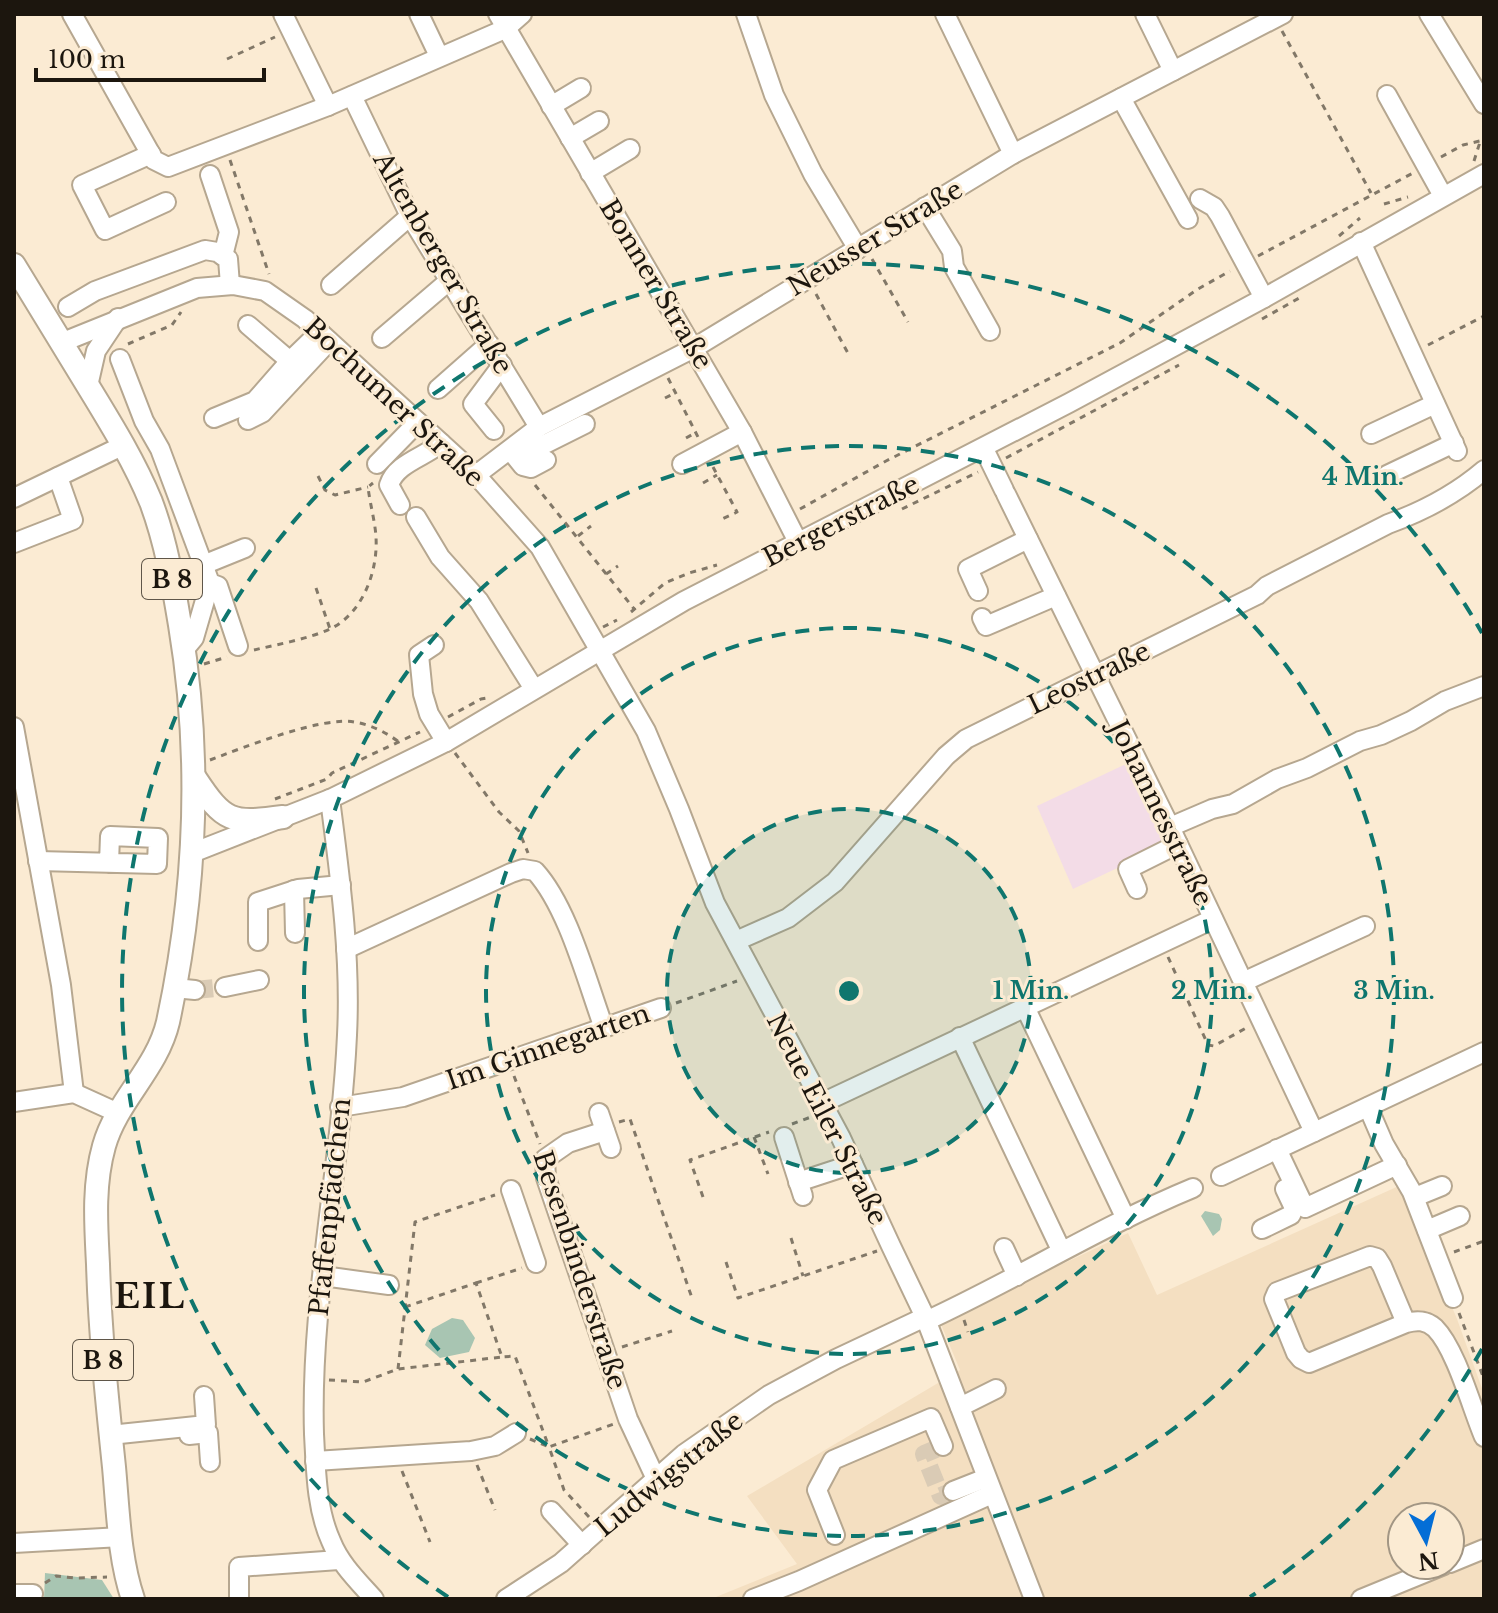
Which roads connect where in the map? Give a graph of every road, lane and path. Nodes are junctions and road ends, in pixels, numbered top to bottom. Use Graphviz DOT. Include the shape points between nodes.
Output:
graph roads {
  1 [pos="72,14"];
  2 [pos="419,14"];
  3 [pos="522,14"];
  4 [pos="746,14"];
  5 [pos="945,14"];
  6 [pos="1145,14"];
  7 [pos="1429,14"];
  8 [pos="1279,16"];
  9 [pos="287,22"];
  10 [pos="502,22"];
  11 [pos="439,56"];
  12 [pos="227,59"];
  13 [pos="1173,71"];
  14 [pos="581,88"];
  15 [pos="1387,95"];
  16 [pos="352,96"];
  17 [pos="1121,98"];
  18 [pos="1484,104"];
  19 [pos="328,106"];
  20 [pos="551,106"];
  21 [pos="599,121"];
  22 [pos="570,138"];
  23 [pos="1484,140"];
  24 [pos="225,145"];
  25 [pos="630,149"];
  26 [pos="151,154"];
  27 [pos="1013,154"];
  28 [pos="1426,166"];
  29 [pos="590,173"];
  30 [pos="1484,174"];
  31 [pos="210,175"];
  32 [pos="1372,195"];
  33 [pos="1443,196"];
  34 [pos="1200,199"];
  35 [pos="166,202"];
  36 [pos="922,209"];
  37 [pos="410,216"];
  38 [pos="1188,219"];
  39 [pos="1361,242"];
  40 [pos="861,247"];
  41 [pos="942,250"];
  42 [pos="223,256"];
  43 [pos="1246,262"];
  44 [pos="14,265"];
  45 [pos="139,274"];
  46 [pos="808,279"];
  47 [pos="450,280"];
  48 [pos="230,285"];
  49 [pos="331,285"];
  50 [pos="197,288"];
  51 [pos="265,291"];
  52 [pos="1264,298"];
  53 [pos="149,306"];
  54 [pos="68,307"];
  55 [pos="1484,316"];
  56 [pos="118,318"];
  57 [pos="908,322"];
  58 [pos="248,325"];
  59 [pos="990,331"];
  60 [pos="324,336"];
  61 [pos="382,338"];
  62 [pos="63,342"];
  63 [pos="489,344"];
  64 [pos="694,348"];
  65 [pos="96,351"];
  66 [pos="1414,352"];
  67 [pos="850,357"];
  68 [pos="120,359"];
  69 [pos="290,361"];
  70 [pos="502,365"];
  71 [pos="88,386"];
  72 [pos="438,389"];
  73 [pos="675,393"];
  74 [pos="665,398"];
  75 [pos="1435,404"];
  76 [pos="214,418"];
  77 [pos="248,420"];
  78 [pos="144,421"];
  79 [pos="110,422"];
  80 [pos="418,422"];
  81 [pos="585,424"];
  82 [pos="494,430"];
  83 [pos="742,432"];
  84 [pos="695,433"];
  85 [pos="1371,434"];
  86 [pos="686,438"];
  87 [pos="524,439"];
  88 [pos="441,443"];
  89 [pos="124,445"];
  90 [pos="984,449"];
  91 [pos="546,460"];
  92 [pos="682,464"];
  93 [pos="1484,470"];
  94 [pos="378,471"];
  95 [pos="476,475"];
  96 [pos="717,475"];
  97 [pos="1387,475"];
  98 [pos="318,476"];
  99 [pos="58,477"];
  100 [pos="703,483"];
  101 [pos="535,485"];
  102 [pos="368,487"];
  103 [pos="555,493"];
  104 [pos="14,498"];
  105 [pos="548,498"];
  106 [pos="400,505"];
  107 [pos="737,512"];
  108 [pos="416,517"];
  109 [pos="786,517"];
  110 [pos="722,519"];
  111 [pos="591,526"];
  112 [pos="577,537"];
  113 [pos="1028,539"];
  114 [pos="798,542"];
  115 [pos="14,543"];
  116 [pos="245,548"];
  117 [pos="724,563"];
  118 [pos="618,566"];
  119 [pos="206,574"];
  120 [pos="606,574"];
  121 [pos="316,588"];
  122 [pos="978,591"];
  123 [pos="1056,596"];
  124 [pos="639,616"];
  125 [pos="982,618"];
  126 [pos="330,629"];
  127 [pos="596,641"];
  128 [pos="434,645"];
  129 [pos="235,652"];
  130 [pos="186,659"];
  131 [pos="1094,674"];
  132 [pos="1484,686"];
  133 [pos="534,689"];
  134 [pos="488,698"];
  135 [pos="435,724"];
  136 [pos="14,727"];
  137 [pos="446,742"];
  138 [pos="399,743"];
  139 [pos="418,755"];
  140 [pos="195,772"];
  141 [pos="330,799"];
  142 [pos="277,808"];
  143 [pos="1174,835"];
  144 [pos="192,853"];
  145 [pos="38,861"];
  146 [pos="109,863"];
  147 [pos="535,871"];
  148 [pos="341,885"];
  149 [pos="1137,889"];
  150 [pos="294,890"];
  151 [pos="1213,919"];
  152 [pos="1365,926"];
  153 [pos="295,933"];
  154 [pos="258,941"];
  155 [pos="736,941"];
  156 [pos="1161,943"];
  157 [pos="346,949"];
  158 [pos="754,975"];
  159 [pos="259,980"];
  160 [pos="1243,982"];
  161 [pos="225,987"];
  162 [pos="1025,1007"];
  163 [pos="661,1008"];
  164 [pos="1261,1021"];
  165 [pos="604,1028"];
  166 [pos="960,1037"];
  167 [pos="1484,1052"];
  168 [pos="507,1060"];
  169 [pos="74,1093"];
  170 [pos="14,1102"];
  171 [pos="340,1107"];
  172 [pos="824,1107"];
  173 [pos="1368,1107"];
  174 [pos="118,1113"];
  175 [pos="630,1119"];
  176 [pos="605,1131"];
  177 [pos="1314,1132"];
  178 [pos="754,1137"];
  179 [pos="784,1137"];
  180 [pos="1273,1152"];
  181 [pos="545,1159"];
  182 [pos="853,1164"];
  183 [pos="1397,1165"];
  184 [pos="768,1174"];
  185 [pos="1221,1176"];
  186 [pos="1442,1186"];
  187 [pos="1193,1188"];
  188 [pos="511,1190"];
  189 [pos="703,1197"];
  190 [pos="1415,1197"];
  191 [pos="558,1214"];
  192 [pos="1460,1216"];
  193 [pos="1126,1219"];
  194 [pos="524,1226"];
  195 [pos="1262,1229"];
  196 [pos="1427,1230"];
  197 [pos="791,1238"];
  198 [pos="1484,1241"];
  199 [pos="891,1246"];
  200 [pos="1004,1248"];
  201 [pos="1061,1250"];
  202 [pos="1438,1259"];
  203 [pos="726,1262"];
  204 [pos="536,1263"];
  205 [pos="323,1276"];
  206 [pos="803,1276"];
  207 [pos="1017,1276"];
  208 [pos="389,1285"];
  209 [pos="692,1298"];
  210 [pos="1453,1298"];
  211 [pos="404,1307"];
  212 [pos="926,1319"];
  213 [pos="1406,1323"];
  214 [pos="672,1331"];
  215 [pos="605,1353"];
  216 [pos="502,1357"];
  217 [pos="398,1369"];
  218 [pos="312,1378"];
  219 [pos="1484,1379"];
  220 [pos="996,1389"];
  221 [pos="204,1396"];
  222 [pos="960,1407"];
  223 [pos="628,1419"];
  224 [pos="516,1433"];
  225 [pos="970,1434"];
  226 [pos="1484,1437"];
  227 [pos="111,1438"];
  228 [pos="549,1447"];
  229 [pos="471,1451"];
  230 [pos="396,1456"];
  231 [pos="315,1461"];
  232 [pos="210,1462"];
  233 [pos="656,1479"];
  234 [pos="989,1486"];
  235 [pos="953,1491"];
  236 [pos="495,1510"];
  237 [pos="551,1511"];
  238 [pos="600,1528"];
  239 [pos="835,1535"];
  240 [pos="121,1537"];
  241 [pos="430,1542"];
  242 [pos="14,1543"];
  243 [pos="582,1545"];
  244 [pos="339,1560"];
  245 [pos="126,1573"];
  246 [pos="799,1581"];
  247 [pos="1405,1581"];
  248 [pos="14,1594"];
  249 [pos="33,1594"];
  250 [pos="133,1599"];
  251 [pos="239,1599"];
  252 [pos="374,1599"];
  253 [pos="506,1599"];
  254 [pos="753,1599"];
  255 [pos="806,1599"];
  256 [pos="1034,1599"];
  257 [pos="1361,1599"];
  1 -- 26 [label="street"];
  2 -- 11 [label="street"];
  3 -- 10 [label="street"];
  4 -- 40 [label="street" via="774,95 813,174"];
  5 -- 27 [label="street"];
  6 -- 13 [label="street"];
  7 -- 18 [label="street"];
  8 -- 13 [label="street, Neusser Straße"];
  8 -- 32 [label="path"];
  9 -- 12 [label="path"];
  9 -- 19 [label="street"];
  10 -- 11 [label="street"];
  10 -- 20 [label="street, Bonner Straße"];
  11 -- 16 [label="street"];
  13 -- 17 [label="street, Neusser Straße"];
  14 -- 20 [label="street"];
  15 -- 28 [label="street"];
  16 -- 19 [label="street"];
  16 -- 37 [label="street, Altenberger Straße"];
  17 -- 27 [label="street, Neusser Straße"];
  17 -- 38 [label="street"];
  19 -- 24 [label="street"];
  20 -- 22 [label="street, Bonner Straße"];
  21 -- 22 [label="street"];
  22 -- 29 [label="street, Bonner Straße"];
  23 -- 28 [label="path" via="1463,145"];
  24 -- 26 [label="street" via="168,167"];
  24 -- 51 [label="path" via="271,281"];
  25 -- 29 [label="street"];
  26 -- 35 [label="street" via="82,185 105,230"];
  27 -- 36 [label="street, Neusser Straße"];
  28 -- 32 [label="path"];
  28 -- 33 [label="street"];
  29 -- 64 [label="street, Bonner Straße"];
  30 -- 33 [label="street, Bergerstraße"];
  31 -- 42 [label="street" via="229,232"];
  32 -- 43 [label="path"];
  33 -- 39 [label="street, Bergerstraße"];
  34 -- 43 [label="street" via="1214,207"];
  36 -- 40 [label="street, Neusser Straße"];
  36 -- 41 [label="street"];
  36 -- 59 [label="street" via="952,251 954,267"];
  37 -- 47 [label="street, Altenberger Straße"];
  37 -- 49 [label="street"];
  39 -- 52 [label="street, Bergerstraße"];
  39 -- 66 [label="street"];
  40 -- 46 [label="street, Neusser Straße"];
  40 -- 57 [label="path"];
  42 -- 45 [label="street" via="205,250"];
  42 -- 48 [label="street" via="228,259"];
  43 -- 52 [label="street"];
  43 -- 109 [label="path" via="1120,343"];
  44 -- 62 [label="main road, B 8"];
  45 -- 53 [label="street"];
  45 -- 54 [label="street"];
  46 -- 64 [label="street, Neusser Straße"];
  46 -- 67 [label="path"];
  47 -- 61 [label="street"];
  47 -- 63 [label="street, Altenberger Straße"];
  48 -- 50 [label="street, Bochumer Straße"];
  48 -- 51 [label="street, Bochumer Straße"];
  50 -- 53 [label="street, Bochumer Straße"];
  50 -- 65 [label="path" via="172,325 104,354"];
  51 -- 60 [label="street, Bochumer Straße"];
  52 -- 90 [label="street, Bergerstraße"];
  53 -- 56 [label="street, Bochumer Straße"];
  55 -- 66 [label="path"];
  56 -- 62 [label="street, Bochumer Straße"];
  56 -- 65 [label="street"];
  58 -- 69 [label="street"];
  60 -- 69 [label="street"];
  60 -- 77 [label="street" via="262,413"];
  60 -- 80 [label="street, Bochumer Straße"];
  62 -- 71 [label="main road, B 8"];
  63 -- 70 [label="street, Altenberger Straße"];
  63 -- 72 [label="street"];
  64 -- 83 [label="street, Bonner Straße"];
  64 -- 87 [label="street, Neusser Straße"];
  65 -- 71 [label="street"];
  66 -- 75 [label="street"];
  68 -- 78 [label="street"];
  69 -- 76 [label="street" via="255,401"];
  70 -- 82 [label="street" via="473,404"];
  70 -- 87 [label="street, Altenberger Straße"];
  71 -- 79 [label="main road, B 8"];
  73 -- 74 [label="path"];
  75 -- 85 [label="street"];
  75 -- 97 [label="street" via="1455,447"];
  78 -- 79 [label="street"];
  78 -- 119 [label="street" via="160,449"];
  79 -- 89 [label="main road, B 8"];
  80 -- 88 [label="street, Bochumer Straße"];
  80 -- 94 [label="street"];
  81 -- 87 [label="street" via="531,451"];
  83 -- 92 [label="street"];
  83 -- 109 [label="street, Bonner Straße"];
  84 -- 86 [label="path"];
  87 -- 91 [label="street" via="523,466"];
  87 -- 95 [label="street, Neusser Straße"];
  88 -- 95 [label="street, Bochumer Straße"];
  88 -- 106 [label="street" via="391,477 389,485"];
  89 -- 99 [label="street"];
  89 -- 130 [label="main road, B 8" via="151,503 169,562"];
  90 -- 113 [label="street, Johannesstraße"];
  90 -- 114 [label="street, Bergerstraße"];
  93 -- 131 [label="street, Leostraße" via="1409,516"];
  94 -- 102 [label="path"];
  95 -- 127 [label="street, Bochumer Straße" via="540,547"];
  96 -- 100 [label="path"];
  98 -- 102 [label="path" via="325,490 335,495"];
  99 -- 104 [label="street"];
  99 -- 115 [label="street" via="73,520"];
  101 -- 105 [label="path"];
  102 -- 126 [label="path" via="376,538 373,565 351,616"];
  103 -- 105 [label="path"];
  105 -- 112 [label="path"];
  107 -- 110 [label="path"];
  108 -- 133 [label="street" via="440,557 479,601"];
  109 -- 114 [label="street, Bonner Straße"];
  111 -- 112 [label="path"];
  112 -- 120 [label="path"];
  113 -- 122 [label="street" via="968,569"];
  113 -- 123 [label="street, Johannesstraße"];
  114 -- 124 [label="street, Bergerstraße"];
  116 -- 119 [label="street"];
  117 -- 124 [label="path" via="665,583"];
  118 -- 120 [label="path"];
  119 -- 129 [label="street" via="218,586"];
  119 -- 130 [label="street"];
  120 -- 124 [label="path"];
  121 -- 126 [label="path"];
  123 -- 125 [label="street" via="986,626"];
  123 -- 131 [label="street, Johannesstraße"];
  124 -- 127 [label="street, Bergerstraße"];
  124 -- 127 [label="path"];
  126 -- 129 [label="path"];
  127 -- 133 [label="street, Bergerstraße"];
  127 -- 155 [label="street, Neue Eiler Straße" via="646,731 715,903"];
  128 -- 135 [label="street" via="419,655 423,694"];
  129 -- 130 [label="path"];
  130 -- 140 [label="main road, B 8"];
  131 -- 143 [label="street, Johannesstraße"];
  131 -- 155 [label="street, Leostraße" via="966,739 835,882 788,918"];
  132 -- 143 [label="street" via="1233,804 1212,809"];
  133 -- 137 [label="street, Bergerstraße"];
  134 -- 135 [label="path"];
  135 -- 137 [label="street"];
  135 -- 138 [label="path"];
  136 -- 145 [label="street"];
  137 -- 139 [label="street, Bergerstraße"];
  137 -- 147 [label="path" via="519,831"];
  138 -- 139 [label="path"];
  138 -- 140 [label="path" via="353,721 327,723 263,740"];
  138 -- 142 [label="path" via="332,773"];
  139 -- 141 [label="street, Bergerstraße"];
  140 -- 142 [label="main road" via="215,808 232,817 249,821"];
  140 -- 144 [label="main road, B 8"];
  141 -- 142 [label="street, Bergerstraße"];
  141 -- 148 [label="street, Pfaffenpfädchen"];
  142 -- 144 [label="street, Bergerstraße" via="243,841"];
  143 -- 149 [label="street" via="1128,869"];
  143 -- 151 [label="street, Johannesstraße"];
  144 -- 174 [label="main road, B 8" via="184,989 149,1068"];
  145 -- 146 [label="street"];
  145 -- 169 [label="street"];
  147 -- 157 [label="street" via="511,873"];
  147 -- 165 [label="street" via="559,909"];
  148 -- 150 [label="street"];
  148 -- 157 [label="street, Pfaffenpfädchen"];
  150 -- 153 [label="street"];
  150 -- 154 [label="street" via="258,902"];
  151 -- 156 [label="street"];
  151 -- 160 [label="street, Johannesstraße"];
  152 -- 160 [label="street"];
  155 -- 158 [label="street, Neue Eiler Straße"];
  156 -- 162 [label="street"];
  156 -- 164 [label="path" via="1208,1045"];
  157 -- 171 [label="street, Pfaffenpfädchen" via="347,1034"];
  158 -- 163 [label="path, Im Ginnegarten"];
  158 -- 172 [label="street, Neue Eiler Straße"];
  159 -- 161 [label="street"];
  160 -- 164 [label="street, Johannesstraße"];
  162 -- 166 [label="street"];
  162 -- 193 [label="street"];
  163 -- 165 [label="street, Im Ginnegarten"];
  164 -- 177 [label="street, Johannesstraße"];
  165 -- 168 [label="street, Im Ginnegarten"];
  166 -- 172 [label="street"];
  166 -- 201 [label="street"];
  167 -- 173 [label="street"];
  168 -- 171 [label="street, Im Ginnegarten" via="403,1097"];
  168 -- 181 [label="path, Besenbinderstraße"];
  169 -- 170 [label="street"];
  169 -- 174 [label="street"];
  171 -- 205 [label="street, Pfaffenpfädchen"];
  172 -- 178 [label="path"];
  172 -- 182 [label="street, Neue Eiler Straße"];
  173 -- 177 [label="street"];
  173 -- 183 [label="street"];
  174 -- 227 [label="main road, B 8" via="102,1154 95,1205"];
  175 -- 209 [label="path"];
  176 -- 181 [label="street" via="568,1143"];
  177 -- 180 [label="street"];
  178 -- 184 [label="path"];
  178 -- 189 [label="path" via="690,1160"];
  179 -- 182 [label="street" via="801,1189"];
  180 -- 183 [label="street" via="1305,1208"];
  180 -- 185 [label="street"];
  180 -- 195 [label="street" via="1294,1208 1291,1215"];
  181 -- 191 [label="street, Besenbinderstraße"];
  182 -- 199 [label="street, Neue Eiler Straße"];
  183 -- 190 [label="street"];
  186 -- 190 [label="street"];
  187 -- 193 [label="street, Ludwigstraße"];
  188 -- 194 [label="street"];
  188 -- 211 [label="path" via="415,1222"];
  190 -- 196 [label="street"];
  191 -- 194 [label="street"];
  191 -- 215 [label="street, Besenbinderstraße"];
  192 -- 196 [label="street"];
  193 -- 201 [label="street, Ludwigstraße"];
  194 -- 204 [label="street"];
  196 -- 202 [label="street"];
  197 -- 206 [label="path"];
  198 -- 202 [label="path"];
  199 -- 206 [label="path"];
  199 -- 212 [label="street, Neue Eiler Straße"];
  200 -- 207 [label="street"];
  201 -- 207 [label="street, Ludwigstraße"];
  202 -- 210 [label="street"];
  203 -- 206 [label="path" via="738,1298"];
  205 -- 208 [label="street"];
  205 -- 218 [label="street, Pfaffenpfädchen"];
  207 -- 212 [label="street, Ludwigstraße"];
  210 -- 219 [label="path"];
  211 -- 216 [label="path" via="476,1283"];
  211 -- 217 [label="path"];
  212 -- 222 [label="street, Neue Eiler Straße"];
  212 -- 233 [label="street, Ludwigstraße" via="769,1395"];
  213 -- 213 [label="street" via="1309,1363 1296,1353 1274,1299 1277,1292 1370,1256 1382,1266"];
  213 -- 226 [label="street" via="1426,1322 1447,1345"];
  214 -- 215 [label="path"];
  215 -- 223 [label="street, Besenbinderstraße"];
  216 -- 217 [label="path"];
  216 -- 228 [label="path" via="515,1356"];
  217 -- 218 [label="path" via="363,1382"];
  218 -- 231 [label="street, Pfaffenpfädchen"];
  220 -- 222 [label="street"];
  221 -- 227 [label="street" via="206,1425"];
  222 -- 225 [label="street, Neue Eiler Straße"];
  223 -- 228 [label="path"];
  223 -- 233 [label="street, Besenbinderstraße"];
  224 -- 229 [label="street" via="495,1446"];
  225 -- 234 [label="street, Neue Eiler Straße"];
  225 -- 239 [label="street" via="940,1447 931,1418 833,1460 817,1490"];
  227 -- 232 [label="street" via="208,1433"];
  227 -- 240 [label="main road, B 8"];
  228 -- 238 [label="path" via="564,1490"];
  229 -- 230 [label="street"];
  229 -- 236 [label="path"];
  230 -- 231 [label="street"];
  230 -- 241 [label="path"];
  231 -- 244 [label="street, Pfaffenpfädchen" via="322,1517"];
  233 -- 238 [label="street, Ludwigstraße"];
  234 -- 235 [label="street"];
  234 -- 246 [label="street"];
  234 -- 256 [label="street, Neue Eiler Straße"];
  237 -- 243 [label="street"];
  238 -- 243 [label="street, Ludwigstraße"];
  240 -- 242 [label="street"];
  240 -- 245 [label="main road, B 8"];
  243 -- 253 [label="street, Ludwigstraße"];
  244 -- 251 [label="street" via="239,1567"];
  244 -- 252 [label="street, Pfaffenpfädchen"];
  245 -- 249 [label="path" via="56,1576"];
  245 -- 250 [label="main road, B 8"];
  246 -- 254 [label="street"];
  246 -- 255 [label="street"];
  247 -- 257 [label="street"];
  248 -- 249 [label="street"];
}
